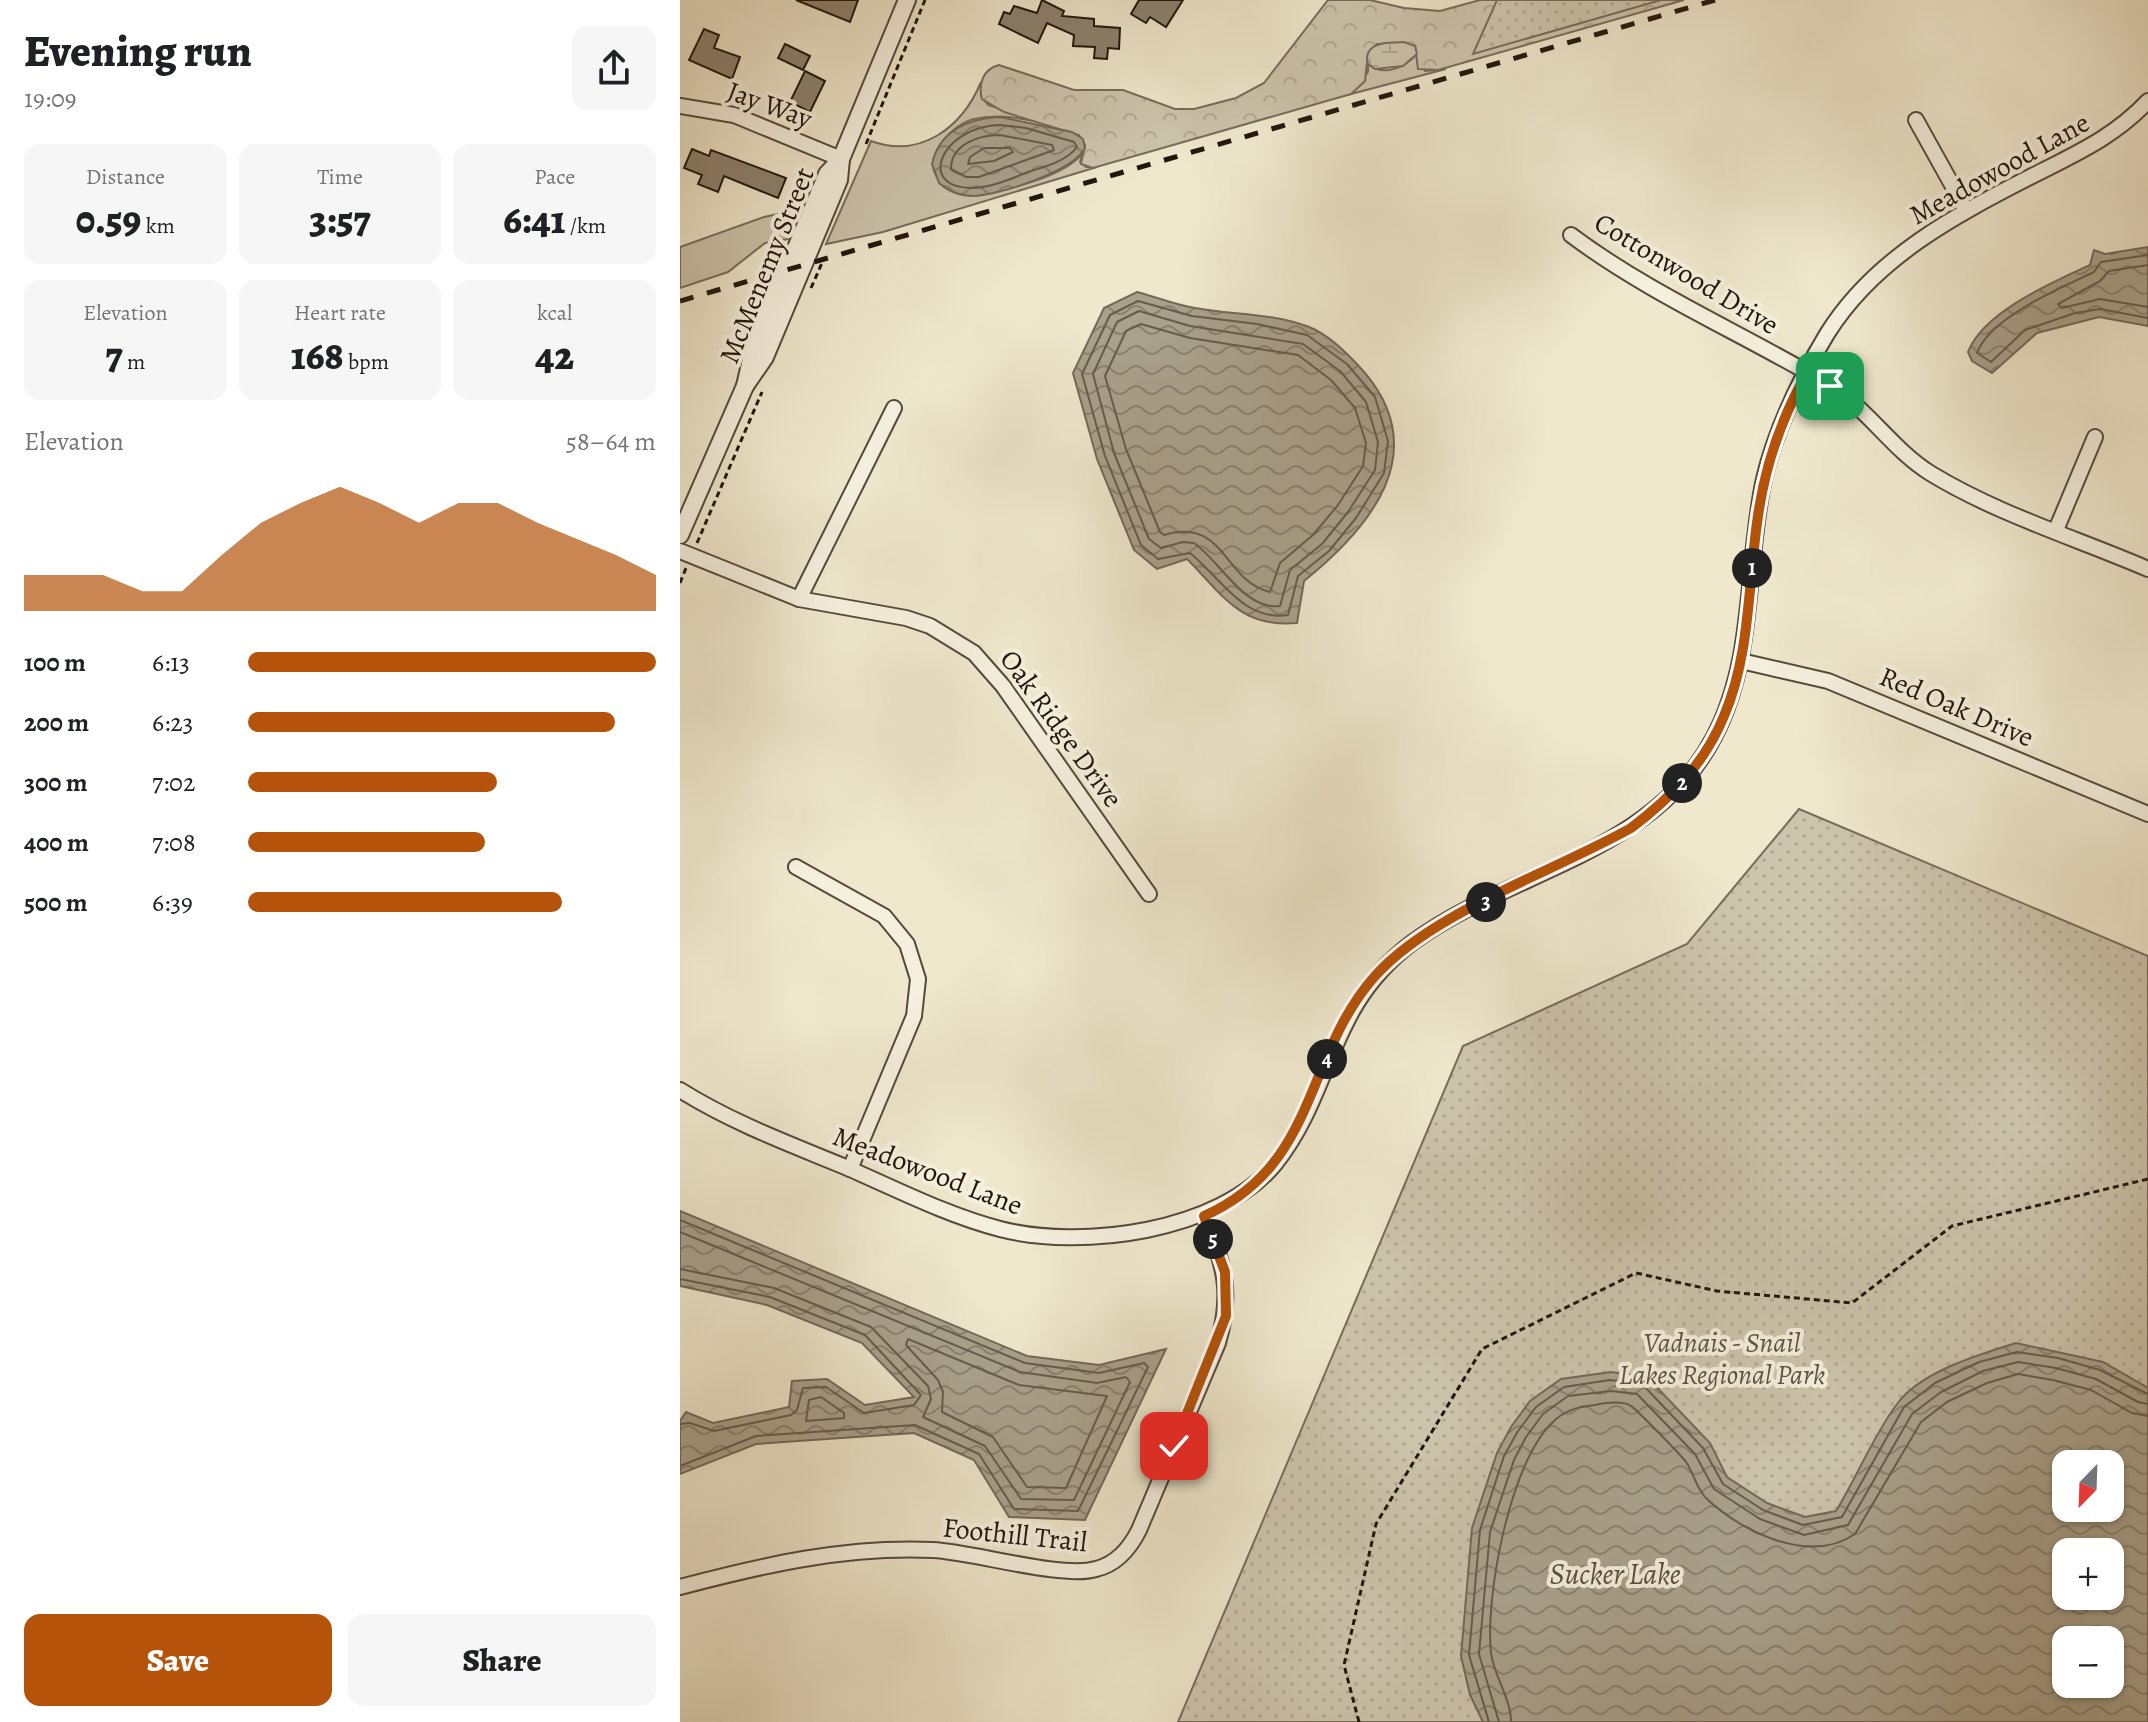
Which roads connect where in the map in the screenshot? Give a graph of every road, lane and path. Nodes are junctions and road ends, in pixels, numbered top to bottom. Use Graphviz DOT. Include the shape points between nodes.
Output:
graph roads {
  1 [pos="907,0"];
  2 [pos="925,0"];
  3 [pos="2148,101"];
  4 [pos="680,106"];
  5 [pos="1916,120"];
  6 [pos="862,151"];
  7 [pos="841,159"];
  8 [pos="1966,210"];
  9 [pos="1571,235"];
  10 [pos="821,253"];
  11 [pos="808,290"];
  12 [pos="1807,373"];
  13 [pos="765,385"];
  14 [pos="894,408"];
  15 [pos="2095,437"];
  16 [pos="2056,530"];
  17 [pos="680,535"];
  18 [pos="686,554"];
  19 [pos="2148,569"];
  20 [pos="680,583"];
  21 [pos="799,599"];
  22 [pos="1741,661"];
  23 [pos="2148,814"];
  24 [pos="796,867"];
  25 [pos="1149,894"];
  26 [pos="680,1090"];
  27 [pos="850,1169"];
  28 [pos="2148,1179"];
  29 [pos="1204,1216"];
  30 [pos="680,1587"];
  31 [pos="1359,1722"];
  1 -- 7 [label="street, McMenemy Street"];
  2 -- 6 [label="path"];
  3 -- 8 [label="street, Meadowood Lane" via="2100,143"];
  4 -- 7 [label="street, Jay Way" via="729,113"];
  5 -- 8 [label="street"];
  7 -- 17 [label="street, McMenemy Street" via="827,174 815,201 753,351 745,386"];
  8 -- 12 [label="street, Meadowood Lane" via="1873,279 1828,333"];
  9 -- 12 [label="street, Cottonwood Drive" via="1609,264"];
  10 -- 11 [label="path" via="820,273"];
  12 -- 16 [label="street, Cottonwood Drive" via="1850,399 1927,471"];
  12 -- 22 [label="street, Meadowood Lane" via="1787,408 1764,482"];
  13 -- 18 [label="path"];
  14 -- 21 [label="street"];
  15 -- 16 [label="street"];
  16 -- 19 [label="street, Cottonwood Drive"];
  18 -- 20 [label="path"];
  18 -- 21 [label="street, Oak Ridge Drive"];
  21 -- 25 [label="street, Oak Ridge Drive" via="906,618 974,653 1003,686"];
  22 -- 23 [label="street, Red Oak Drive" via="1828,681"];
  22 -- 29 [label="street, Meadowood Lane" via="1710,745 1656,809 1604,843 1419,938 1375,976 1341,1027 1288,1145 1255,1185"];
  24 -- 27 [label="street" via="884,916 907,944 918,979 914,1016"];
  26 -- 27 [label="street, Meadowood Lane"];
  27 -- 29 [label="street, Meadowood Lane" via="974,1222 1029,1235 1088,1236 1158,1228"];
  28 -- 31 [label="path" via="1952,1226 1852,1303 1717,1291 1636,1273 1482,1349 1376,1524 1344,1665"];
  29 -- 30 [label="street, Foothill Trail" via="1225,1272 1226,1316 1139,1530 1110,1563 1080,1572 982,1555 885,1549 789,1559"];
}
